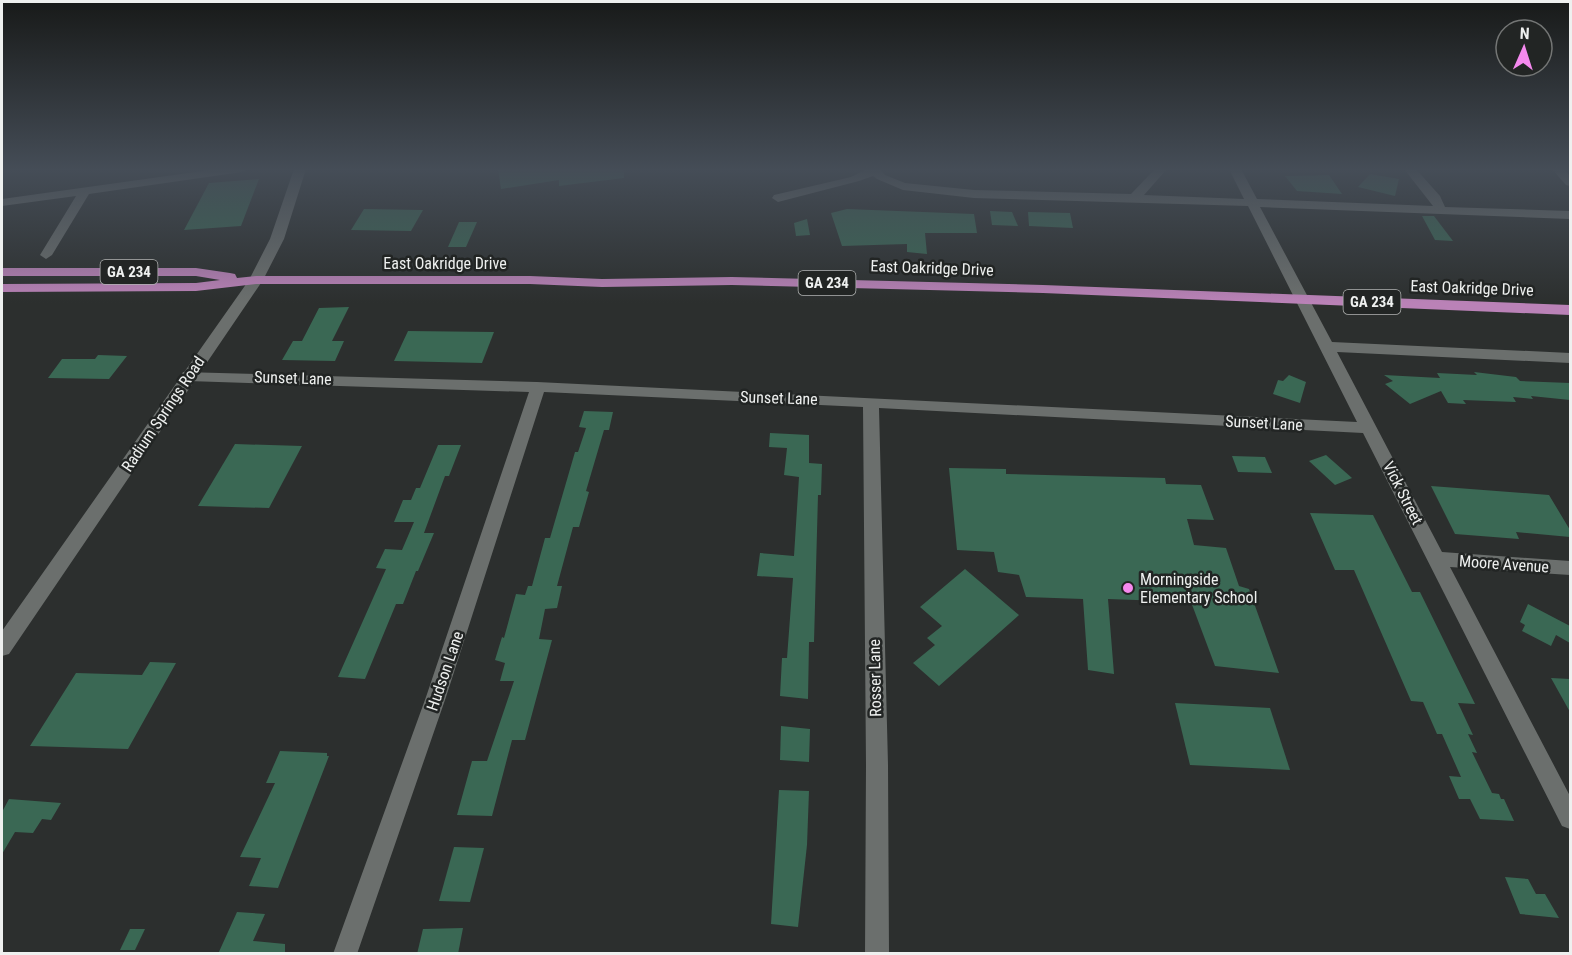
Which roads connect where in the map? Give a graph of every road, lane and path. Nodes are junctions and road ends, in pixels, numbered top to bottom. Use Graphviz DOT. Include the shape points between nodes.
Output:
graph roads {
  1 [pos="71,214"];
  2 [pos="285,214"];
  3 [pos="1258,214"];
  4 [pos="1533,214"];
  5 [pos="1570,215"];
  6 [pos="46,255"];
  7 [pos="2,272"];
  8 [pos="256,280"];
  9 [pos="2,288"];
  10 [pos="1304,300"];
  11 [pos="1570,310"];
  12 [pos="1328,347"];
  13 [pos="1570,358"];
  14 [pos="188,376"];
  15 [pos="537,387"];
  16 [pos="871,402"];
  17 [pos="1369,428"];
  18 [pos="1437,559"];
  19 [pos="1570,568"];
  20 [pos="2,647"];
  21 [pos="1570,818"];
  22 [pos="345,954"];
  23 [pos="877,954"];
  1 -- 6 [label="street"];
  2 -- 8 [label="main road, Radium Springs Road"];
  3 -- 10 [label="street, Vick Street"];
  4 -- 5 [label="street"];
  7 -- 8 [label="main road, East Oakridge Drive / GA 234" via="196,272"];
  8 -- 9 [label="main road, East Oakridge Drive / GA 234" via="196,287"];
  8 -- 10 [label="main road, East Oakridge Drive / GA 234" via="848,283"];
  8 -- 14 [label="main road, Radium Springs Road"];
  10 -- 11 [label="main road, East Oakridge Drive / GA 234"];
  10 -- 12 [label="street, Vick Street"];
  12 -- 13 [label="street"];
  12 -- 17 [label="street, Vick Street"];
  14 -- 15 [label="street, Sunset Lane"];
  14 -- 20 [label="main road, Radium Springs Road"];
  15 -- 16 [label="street, Sunset Lane"];
  15 -- 22 [label="street, Hudson Lane" via="436,697"];
  16 -- 17 [label="street, Sunset Lane"];
  16 -- 23 [label="street, Rosser Lane"];
  17 -- 18 [label="street, Vick Street"];
  18 -- 19 [label="street, Moore Avenue"];
  18 -- 21 [label="street, Vick Street"];
}
